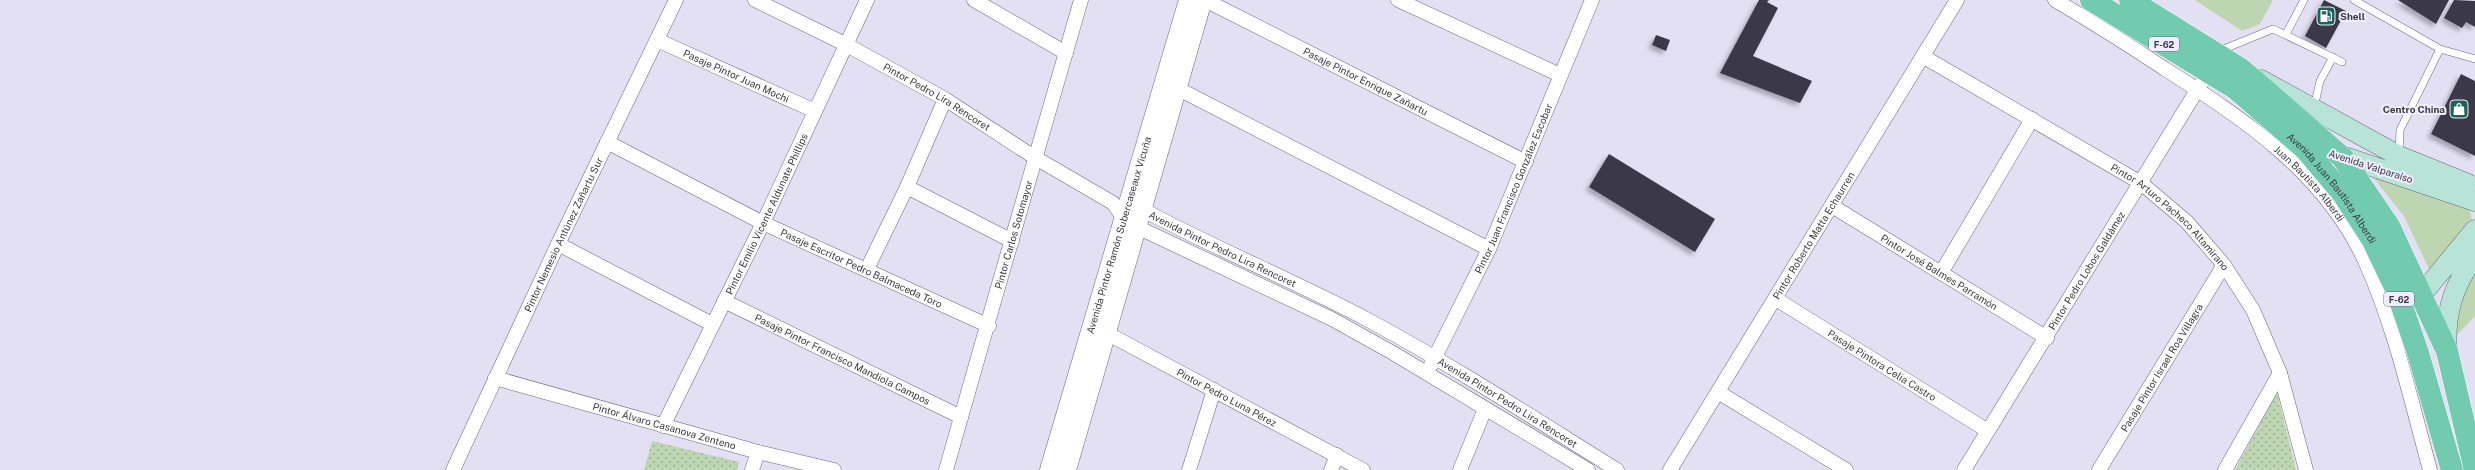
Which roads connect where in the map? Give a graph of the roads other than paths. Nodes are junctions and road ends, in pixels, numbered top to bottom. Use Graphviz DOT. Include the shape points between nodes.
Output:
graph roads {
  1 [pos="676,0"];
  2 [pos="755,0"];
  3 [pos="867,0"];
  4 [pos="974,0"];
  5 [pos="1082,0"];
  6 [pos="1188,0"];
  7 [pos="1204,0"];
  8 [pos="1592,0"];
  9 [pos="1957,0"];
  10 [pos="2055,0"];
  11 [pos="2091,0"];
  12 [pos="2130,0"];
  13 [pos="2304,0"];
  14 [pos="2354,0"];
  15 [pos="1402,1"];
  16 [pos="2286,34"];
  17 [pos="657,40"];
  18 [pos="845,44"];
  19 [pos="2440,49"];
  20 [pos="1066,53"];
  21 [pos="1924,57"];
  22 [pos="2333,57"];
  23 [pos="2475,59"];
  24 [pos="2342,62"];
  25 [pos="2206,71"];
  26 [pos="1560,75"];
  27 [pos="2239,79"];
  28 [pos="1170,85"];
  29 [pos="945,99"];
  30 [pos="816,111"];
  31 [pos="2032,119"];
  32 [pos="2306,124"];
  33 [pos="607,142"];
  34 [pos="2399,156"];
  35 [pos="2342,157"];
  36 [pos="1034,158"];
  37 [pos="1526,162"];
  38 [pos="2141,183"];
  39 [pos="907,187"];
  40 [pos="2475,187"];
  41 [pos="2475,201"];
  42 [pos="1832,206"];
  43 [pos="1129,212"];
  44 [pos="763,223"];
  45 [pos="2475,230"];
  46 [pos="1012,241"];
  47 [pos="558,244"];
  48 [pos="1488,249"];
  49 [pos="2475,256"];
  50 [pos="2224,265"];
  51 [pos="867,269"];
  52 [pos="1940,273"];
  53 [pos="2422,294"];
  54 [pos="1776,299"];
  55 [pos="724,301"];
  56 [pos="712,324"];
  57 [pos="1092,325"];
  58 [pos="989,326"];
  59 [pos="1108,333"];
  60 [pos="2047,338"];
  61 [pos="2447,351"];
  62 [pos="2418,353"];
  63 [pos="1435,357"];
  64 [pos="1427,373"];
  65 [pos="2280,373"];
  66 [pos="495,378"];
  67 [pos="1214,390"];
  68 [pos="1718,392"];
  69 [pos="1485,409"];
  70 [pos="961,417"];
  71 [pos="664,426"];
  72 [pos="1988,431"];
  73 [pos="758,452"];
  74 [pos="1337,455"];
  75 [pos="452,470"];
  76 [pos="752,470"];
  77 [pos="834,470"];
  78 [pos="946,470"];
  79 [pos="1048,470"];
  80 [pos="1067,470"];
  81 [pos="1189,470"];
  82 [pos="1331,470"];
  83 [pos="1363,470"];
  84 [pos="1460,470"];
  85 [pos="1588,470"];
  86 [pos="1617,470"];
  87 [pos="1670,470"];
  88 [pos="1846,470"];
  89 [pos="1964,470"];
  90 [pos="2099,470"];
  91 [pos="2225,470"];
  92 [pos="2306,470"];
  93 [pos="2430,470"];
  94 [pos="2452,470"];
  95 [pos="2475,470"];
  1 -- 17 [label="street, Pintor Nemesio Antúnez Zañartu Sur"];
  2 -- 18 [label="street, Pintor Pedro Lira Rencoret"];
  3 -- 18 [label="street, Pintor Emilio Vicente Aldunate Phillips"];
  4 -- 20 [label="street"];
  5 -- 20 [label="street, Pintor Carlos Sotomayor"];
  6 -- 28 [label="street, Avenida Pintor Ramón Subercaseaux Vicuña"];
  7 -- 28 [label="street, Avenida Pintor Ramón Subercaseaux Vicuña"];
  7 -- 37 [label="street, Pasaje Pintor Enrique Zañartu"];
  8 -- 26 [label="street, Pintor Juan Francisco González Escobar"];
  9 -- 21 [label="street, Pintor Roberto Matta Echaurren"];
  10 -- 25 [label="street, Juan Bautista Alberdi"];
  11 -- 25 [label="main road, Avenida Juan Bautista Alberdi / F-62"];
  12 -- 25 [label="main road, Avenida Juan Bautista Alberdi / F-62"];
  13 -- 16 [label="lane"];
  14 -- 19 [label="lane"];
  15 -- 26 [label="street"];
  16 -- 22 [label="lane"];
  16 -- 25 [label="lane" via="2273,29"];
  17 -- 30 [label="street, Pasaje Pintor Juan Mochi"];
  17 -- 33 [label="street, Pintor Nemesio Antúnez Zañartu Sur"];
  18 -- 29 [label="street, Pintor Pedro Lira Rencoret"];
  18 -- 30 [label="street, Pintor Emilio Vicente Aldunate Phillips"];
  19 -- 23 [label="lane"];
  19 -- 34 [label="lane" via="2400,130"];
  20 -- 36 [label="street, Pintor Carlos Sotomayor"];
  21 -- 31 [label="street, Pintor Arturo Pacheco Altamirano"];
  21 -- 42 [label="street, Pintor Roberto Matta Echaurren"];
  22 -- 24 [label="lane"];
  22 -- 32 [label="lane" via="2320,81"];
  25 -- 27 [label="main road, Avenida Juan Bautista Alberdi / F-62"];
  25 -- 38 [label="street, Pintor Pedro Lobos Galdámez"];
  25 -- 93 [label="street, Juan Bautista Alberdi" via="2252,126 2323,192 2349,231 2379,294"];
  26 -- 37 [label="street, Pintor Juan Francisco González Escobar"];
  27 -- 32 [label="main road, Avenida Juan Bautista Alberdi / F-62"];
  27 -- 62 [label="main road, Avenida Juan Bautista Alberdi / F-62" via="2343,194 2372,239 2386,267"];
  28 -- 43 [label="street, Avenida Pintor Ramón Subercaseaux Vicuña"];
  28 -- 48 [label="street"];
  29 -- 36 [label="street, Pintor Pedro Lira Rencoret"];
  29 -- 39 [label="street"];
  30 -- 44 [label="street, Pintor Emilio Vicente Aldunate Phillips"];
  31 -- 38 [label="street, Pintor Arturo Pacheco Altamirano"];
  31 -- 52 [label="street"];
  32 -- 34 [label="main road, Avenida Valparaíso"];
  32 -- 35 [label="main road, Avenida Juan Bautista Alberdi / F-62"];
  33 -- 44 [label="street, Pasaje Escritor Pedro Balmaceda Toro"];
  33 -- 47 [label="street, Pintor Nemesio Antúnez Zañartu Sur"];
  34 -- 40 [label="main road, Avenida Valparaíso"];
  35 -- 41 [label="main road, Avenida Valparaíso"];
  35 -- 53 [label="main road, Avenida Juan Bautista Alberdi / F-62" via="2389,226"];
  36 -- 43 [label="street, Pintor Pedro Lira Rencoret"];
  36 -- 46 [label="street, Pintor Carlos Sotomayor"];
  37 -- 48 [label="street, Pintor Juan Francisco González Escobar"];
  38 -- 50 [label="street, Pintor Arturo Pacheco Altamirano" via="2186,222"];
  38 -- 60 [label="street, Pintor Pedro Lobos Galdámez"];
  39 -- 46 [label="street"];
  39 -- 51 [label="street"];
  42 -- 52 [label="street, Pintor José Balmes Parramón"];
  42 -- 54 [label="street, Pintor Roberto Matta Echaurren"];
  43 -- 57 [label="street, Avenida Pintor Ramón Subercaseaux Vicuña"];
  43 -- 59 [label="street, Avenida Pintor Ramón Subercaseaux Vicuña"];
  43 -- 63 [label="street, Avenida Pintor Pedro Lira Rencoret" via="1369,320"];
  43 -- 64 [label="street, Avenida Pintor Pedro Lira Rencoret" via="1332,319"];
  44 -- 51 [label="street, Pasaje Escritor Pedro Balmaceda Toro"];
  44 -- 55 [label="street, Pintor Emilio Vicente Aldunate Phillips"];
  45 -- 53 [label="main road"];
  46 -- 58 [label="street, Pintor Carlos Sotomayor"];
  47 -- 56 [label="street"];
  47 -- 66 [label="street, Pintor Nemesio Antúnez Zañartu Sur"];
  48 -- 63 [label="street, Pintor Juan Francisco González Escobar"];
  49 -- 61 [label="main road" via="2453,293 2447,322"];
  50 -- 65 [label="street, Pintor Arturo Pacheco Altamirano" via="2253,310"];
  50 -- 90 [label="street, Pasaje Pintor Israel Roa Villagra"];
  51 -- 58 [label="street, Pasaje Escritor Pedro Balmaceda Toro"];
  52 -- 60 [label="street, Pintor José Balmes Parramón"];
  53 -- 61 [label="main road, Avenida Juan Bautista Alberdi / F-62"];
  53 -- 62 [label="main road" via="2416,338"];
  54 -- 68 [label="street, Pintor Roberto Matta Echaurren"];
  54 -- 72 [label="street, Pasaje Pintora Celia Castro"];
  55 -- 56 [label="street, Pintor Emilio Vicente Aldunate Phillips"];
  55 -- 70 [label="street, Pasaje Pintor Francisco Mandiola Campos"];
  56 -- 71 [label="street, Pintor Emilio Vicente Aldunate Phillips"];
  57 -- 59 [label="street, Pintor Pedro Luna Pérez"];
  57 -- 79 [label="street, Avenida Pintor Ramón Subercaseaux Vicuña"];
  58 -- 70 [label="street, Pintor Carlos Sotomayor"];
  59 -- 67 [label="street, Pintor Pedro Luna Pérez"];
  59 -- 80 [label="street, Avenida Pintor Ramón Subercaseaux Vicuña"];
  60 -- 72 [label="street, Pintor Pedro Lobos Galdámez"];
  61 -- 95 [label="main road, Avenida Juan Bautista Alberdi / F-62"];
  62 -- 94 [label="main road, Avenida Juan Bautista Alberdi / F-62"];
  63 -- 64 [label="street, Pintor Juan Francisco González Escobar"];
  63 -- 86 [label="street, Avenida Pintor Pedro Lira Rencoret"];
  64 -- 69 [label="street, Avenida Pintor Pedro Lira Rencoret"];
  65 -- 91 [label="street"];
  65 -- 92 [label="street, Pintor Arturo Pacheco Altamirano"];
  66 -- 71 [label="street, Pintor Álvaro Casanova Zenteno"];
  66 -- 75 [label="street, Pintor Nemesio Antúnez Zañartu Sur"];
  67 -- 74 [label="street, Pintor Pedro Luna Pérez"];
  67 -- 81 [label="street"];
  68 -- 87 [label="street, Pintor Roberto Matta Echaurren"];
  68 -- 88 [label="street"];
  69 -- 84 [label="street"];
  69 -- 85 [label="street, Avenida Pintor Pedro Lira Rencoret"];
  70 -- 78 [label="street, Pintor Carlos Sotomayor"];
  71 -- 73 [label="street, Pintor Álvaro Casanova Zenteno"];
  72 -- 89 [label="street, Pintor Pedro Lobos Galdámez"];
  73 -- 76 [label="street"];
  73 -- 77 [label="street, Pintor Álvaro Casanova Zenteno"];
  74 -- 82 [label="street"];
  74 -- 83 [label="street, Pintor Pedro Luna Pérez"];
}
